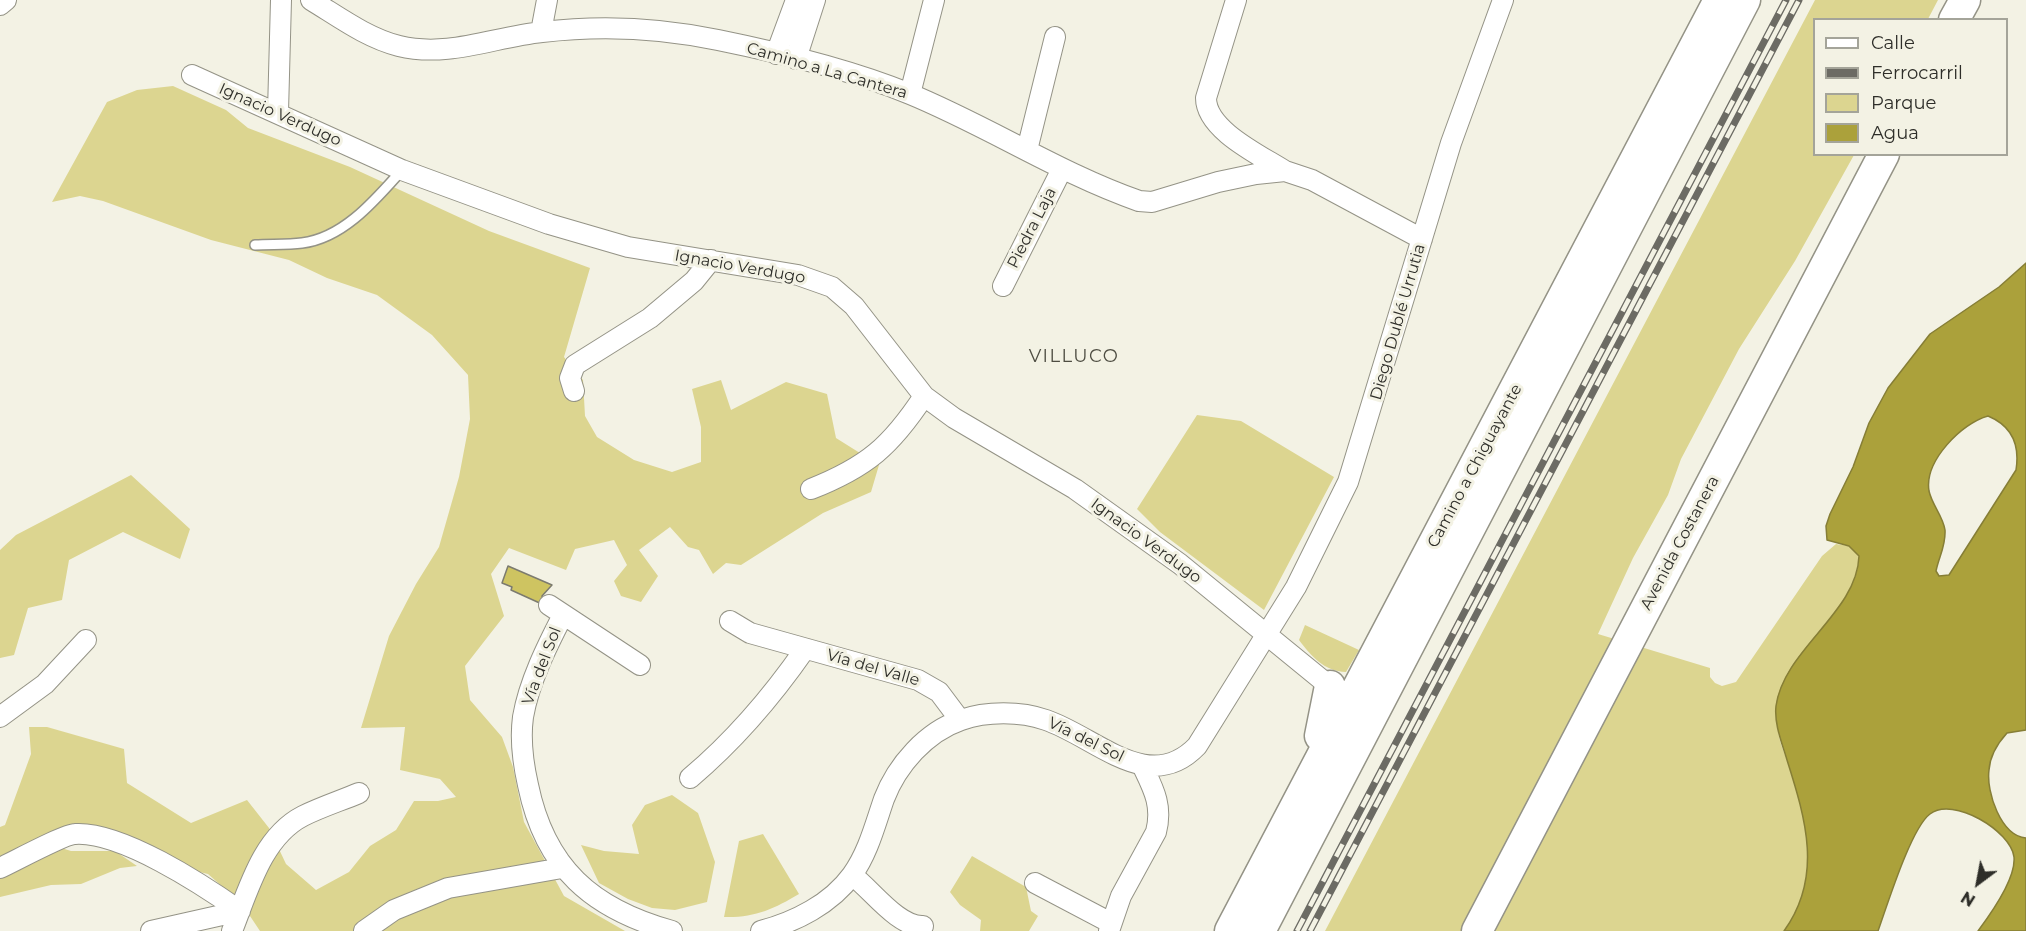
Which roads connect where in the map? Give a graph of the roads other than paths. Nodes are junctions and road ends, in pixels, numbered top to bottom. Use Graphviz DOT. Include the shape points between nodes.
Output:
graph roads {
  1 [pos="6,0"];
  2 [pos="281,0"];
  3 [pos="311,0"];
  4 [pos="547,0"];
  5 [pos="934,0"];
  6 [pos="1236,0"];
  7 [pos="1503,0"];
  8 [pos="1719,0"];
  9 [pos="1745,0"];
  10 [pos="1965,0"];
  11 [pos="808,1"];
  12 [pos="0,5"];
  13 [pos="1955,18"];
  14 [pos="541,32"];
  15 [pos="1055,37"];
  16 [pos="776,54"];
  17 [pos="796,59"];
  18 [pos="192,75"];
  19 [pos="910,94"];
  20 [pos="278,112"];
  21 [pos="1027,150"];
  22 [pos="1883,156"];
  23 [pos="1062,169"];
  24 [pos="402,170"];
  25 [pos="1285,171"];
  26 [pos="1422,239"];
  27 [pos="255,245"];
  28 [pos="711,260"];
  29 [pos="1003,286"];
  30 [pos="574,391"];
  31 [pos="924,396"];
  32 [pos="811,489"];
  33 [pos="730,621"];
  34 [pos="1269,634"];
  35 [pos="86,640"];
  36 [pos="805,649"];
  37 [pos="640,665"];
  38 [pos="1389,685"];
  39 [pos="1340,694"];
  40 [pos="0,717"];
  41 [pos="960,720"];
  42 [pos="1361,738"];
  43 [pos="1142,765"];
  44 [pos="690,778"];
  45 [pos="359,794"];
  46 [pos="0,868"];
  47 [pos="562,868"];
  48 [pos="852,875"];
  49 [pos="1035,883"];
  50 [pos="240,911"];
  51 [pos="923,926"];
  52 [pos="1110,927"];
  53 [pos="151,931"];
  54 [pos="232,931"];
  55 [pos="364,931"];
  56 [pos="672,931"];
  57 [pos="761,931"];
  58 [pos="1230,931"];
  59 [pos="1260,931"];
  60 [pos="1477,931"];
  1 -- 12 [label="street"];
  2 -- 20 [label="street"];
  3 -- 14 [label="street, Camino a La Cantera" via="364,32 399,46 453,48"];
  4 -- 14 [label="street"];
  5 -- 19 [label="street"];
  6 -- 25 [label="street" via="1214,64 1208,114 1219,127"];
  7 -- 26 [label="street, Diego Dublé Urrutia" via="1451,143"];
  8 -- 39 [label="main road, Camino a Chiguayante" via="1499,421"];
  9 -- 38 [label="main road, Camino a Chiguayante"];
  10 -- 13 [label="main road"];
  11 -- 16 [label="street"];
  11 -- 17 [label="street"];
  14 -- 16 [label="street, Camino a La Cantera" via="659,31"];
  15 -- 21 [label="street"];
  16 -- 17 [label="street, Camino a La Cantera"];
  17 -- 19 [label="street, Camino a La Cantera"];
  18 -- 20 [label="street, Ignacio Verdugo"];
  19 -- 21 [label="street, Camino a La Cantera"];
  20 -- 24 [label="street, Ignacio Verdugo"];
  21 -- 23 [label="street, Camino a La Cantera"];
  22 -- 60 [label="main road, Avenida Costanera"];
  23 -- 25 [label="street, Camino a La Cantera" via="1113,192 1152,202 1227,180"];
  23 -- 29 [label="street, Piedra Laja"];
  24 -- 27 [label="lane" via="337,231 304,243"];
  24 -- 28 [label="street, Ignacio Verdugo" via="526,216 617,244"];
  25 -- 26 [label="street, Camino a La Cantera" via="1312,180"];
  26 -- 34 [label="street, Diego Dublé Urrutia" via="1355,465 1312,558"];
  28 -- 30 [label="street" via="694,281 650,318 575,365 570,378"];
  28 -- 31 [label="street, Ignacio Verdugo" via="798,275 832,287 854,306"];
  31 -- 32 [label="street" via="882,450"];
  31 -- 34 [label="street, Ignacio Verdugo" via="1075,489"];
  33 -- 36 [label="street, Vía del Valle" via="750,633"];
  34 -- 39 [label="street, Ignacio Verdugo"];
  34 -- 43 [label="street, Vía del Sol" via="1188,755 1165,767"];
  35 -- 40 [label="street" via="45,684"];
  36 -- 41 [label="street, Vía del Valle" via="918,680 939,692"];
  36 -- 44 [label="street, Vía del Valle" via="748,723"];
  37 -- 47 [label="street, Vía del Sol" via="556,610 522,724 531,803 546,844"];
  38 -- 39 [label="main road" via="1373,698"];
  38 -- 42 [label="main road, Camino a Chiguayante"];
  39 -- 42 [label="main road" via="1361,718"];
  39 -- 58 [label="main road, Camino a Chiguayante" via="1305,785"];
  41 -- 43 [label="street, Vía del Sol" via="1008,714 1045,719"];
  41 -- 48 [label="street, Vía del Sol" via="921,745 899,770"];
  42 -- 59 [label="main road, Camino a Chiguayante"];
  43 -- 52 [label="street" via="1157,797 1159,820"];
  45 -- 50 [label="street" via="302,817 280,834 259,865"];
  46 -- 50 [label="street" via="74,834 121,842 196,881"];
  47 -- 55 [label="street" via="448,888 394,910"];
  47 -- 56 [label="street, Vía del Sol" via="604,903"];
  48 -- 51 [label="street" via="901,921"];
  48 -- 57 [label="street, Vía del Sol" via="814,909"];
  49 -- 52 [label="street"];
  50 -- 53 [label="street"];
  50 -- 54 [label="street"];
}
